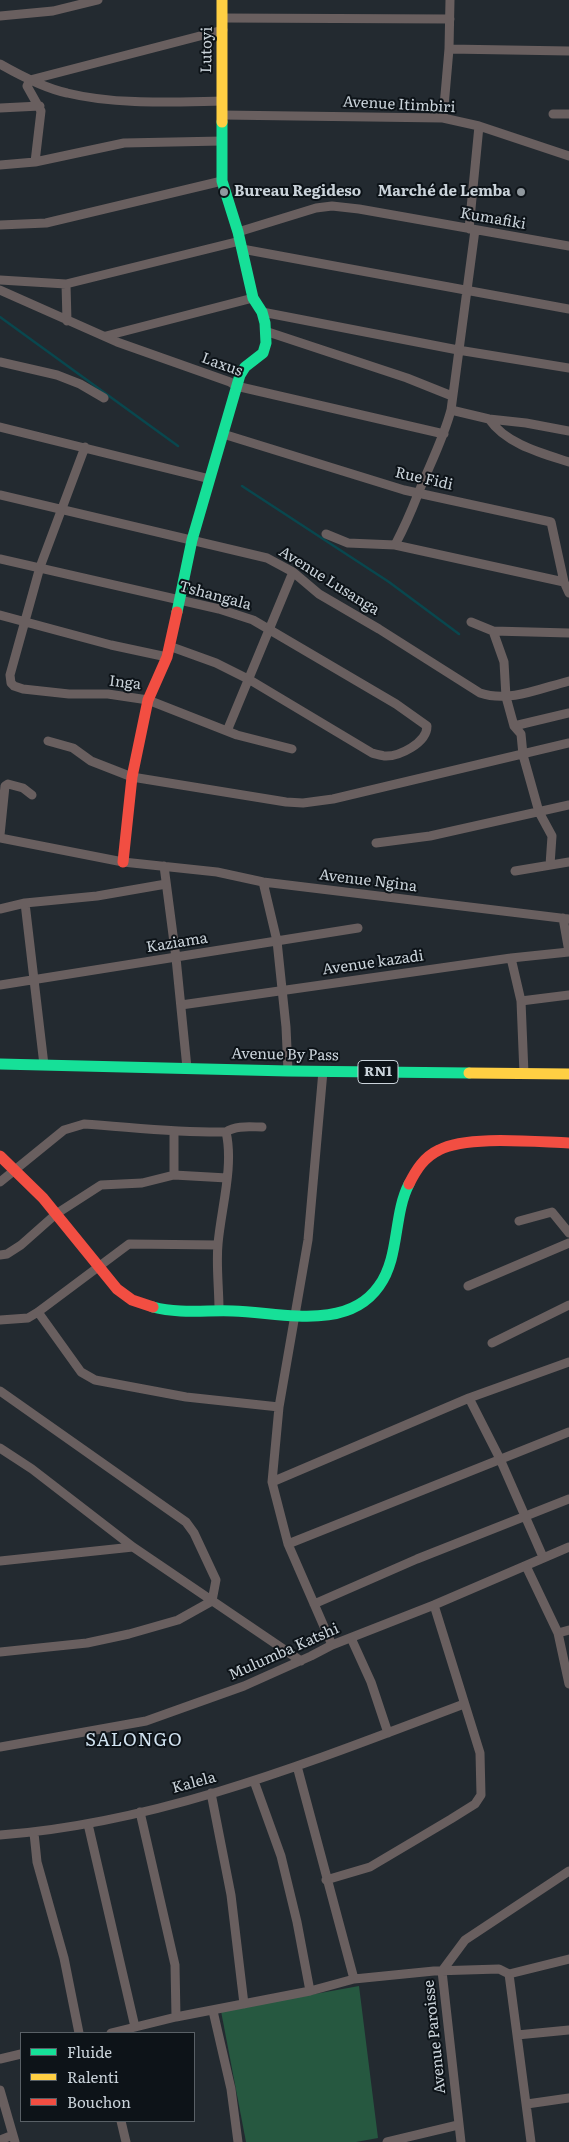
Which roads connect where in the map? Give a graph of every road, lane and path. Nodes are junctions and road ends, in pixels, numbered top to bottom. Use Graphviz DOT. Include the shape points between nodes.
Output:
graph roads {
  1 [pos="98,0"];
  2 [pos="222,0"];
  3 [pos="450,0"];
  4 [pos="0,16"];
  5 [pos="450,18"];
  6 [pos="222,24"];
  7 [pos="449,48"];
  8 [pos="569,51"];
  9 [pos="0,64"];
  10 [pos="30,80"];
  11 [pos="221,101"];
  12 [pos="40,106"];
  13 [pos="0,108"];
  14 [pos="553,114"];
  15 [pos="569,114"];
  16 [pos="222,115"];
  17 [pos="443,118"];
  18 [pos="479,126"];
  19 [pos="222,140"];
  20 [pos="569,156"];
  21 [pos="35,162"];
  22 [pos="0,166"];
  23 [pos="222,181"];
  24 [pos="0,225"];
  25 [pos="472,230"];
  26 [pos="240,241"];
  27 [pos="569,246"];
  28 [pos="0,280"];
  29 [pos="66,284"];
  30 [pos="0,290"];
  31 [pos="468,290"];
  32 [pos="254,298"];
  33 [pos="569,309"];
  34 [pos="262,312"];
  35 [pos="68,321"];
  36 [pos="265,331"];
  37 [pos="106,336"];
  38 [pos="458,350"];
  39 [pos="0,362"];
  40 [pos="569,368"];
  41 [pos="236,386"];
  42 [pos="452,396"];
  43 [pos="104,398"];
  44 [pos="451,410"];
  45 [pos="489,419"];
  46 [pos="0,427"];
  47 [pos="569,431"];
  48 [pos="223,434"];
  49 [pos="444,434"];
  50 [pos="85,448"];
  51 [pos="569,462"];
  52 [pos="210,479"];
  53 [pos="418,493"];
  54 [pos="0,495"];
  55 [pos="61,509"];
  56 [pos="326,534"];
  57 [pos="192,540"];
  58 [pos="395,544"];
  59 [pos="0,559"];
  60 [pos="40,567"];
  61 [pos="293,572"];
  62 [pos="564,582"];
  63 [pos="569,593"];
  64 [pos="180,601"];
  65 [pos="0,616"];
  66 [pos="25,622"];
  67 [pos="471,622"];
  68 [pos="269,629"];
  69 [pos="568,630"];
  70 [pos="493,631"];
  71 [pos="168,651"];
  72 [pos="250,680"];
  73 [pos="569,681"];
  74 [pos="506,697"];
  75 [pos="148,700"];
  76 [pos="569,713"];
  77 [pos="514,726"];
  78 [pos="227,731"];
  79 [pos="48,741"];
  80 [pos="569,743"];
  81 [pos="292,749"];
  82 [pos="523,755"];
  83 [pos="132,776"];
  84 [pos="32,795"];
  85 [pos="569,805"];
  86 [pos="539,812"];
  87 [pos="0,837"];
  88 [pos="376,843"];
  89 [pos="123,862"];
  90 [pos="569,862"];
  91 [pos="550,865"];
  92 [pos="164,866"];
  93 [pos="515,871"];
  94 [pos="263,882"];
  95 [pos="166,884"];
  96 [pos="25,903"];
  97 [pos="0,909"];
  98 [pos="566,918"];
  99 [pos="358,928"];
  100 [pos="277,941"];
  101 [pos="569,952"];
  102 [pos="176,958"];
  103 [pos="511,958"];
  104 [pos="34,981"];
  105 [pos="0,985"];
  106 [pos="283,990"];
  107 [pos="569,995"];
  108 [pos="521,1001"];
  109 [pos="181,1005"];
  110 [pos="0,1064"];
  111 [pos="44,1065"];
  112 [pos="187,1068"];
  113 [pos="288,1071"];
  114 [pos="323,1071"];
  115 [pos="524,1074"];
  116 [pos="569,1074"];
  117 [pos="262,1127"];
  118 [pos="174,1132"];
  119 [pos="226,1132"];
  120 [pos="569,1142"];
  121 [pos="0,1156"];
  122 [pos="16,1169"];
  123 [pos="174,1176"];
  124 [pos="227,1178"];
  125 [pos="0,1182"];
  126 [pos="56,1214"];
  127 [pos="519,1221"];
  128 [pos="569,1233"];
  129 [pos="569,1243"];
  130 [pos="218,1245"];
  131 [pos="0,1254"];
  132 [pos="98,1266"];
  133 [pos="468,1286"];
  134 [pos="569,1305"];
  135 [pos="219,1310"];
  136 [pos="38,1312"];
  137 [pos="294,1314"];
  138 [pos="0,1320"];
  139 [pos="492,1343"];
  140 [pos="569,1362"];
  141 [pos="0,1390"];
  142 [pos="469,1398"];
  143 [pos="279,1407"];
  144 [pos="569,1432"];
  145 [pos="0,1448"];
  146 [pos="500,1459"];
  147 [pos="272,1482"];
  148 [pos="569,1499"];
  149 [pos="526,1517"];
  150 [pos="288,1544"];
  151 [pos="133,1546"];
  152 [pos="569,1547"];
  153 [pos="543,1557"];
  154 [pos="0,1561"];
  155 [pos="526,1566"];
  156 [pos="212,1601"];
  157 [pos="314,1604"];
  158 [pos="434,1605"];
  159 [pos="569,1630"];
  160 [pos="558,1633"];
  161 [pos="351,1638"];
  162 [pos="332,1645"];
  163 [pos="0,1652"];
  164 [pos="301,1661"];
  165 [pos="568,1671"];
  166 [pos="569,1684"];
  167 [pos="464,1704"];
  168 [pos="388,1732"];
  169 [pos="0,1747"];
  170 [pos="297,1766"];
  171 [pos="254,1781"];
  172 [pos="211,1793"];
  173 [pos="140,1812"];
  174 [pos="88,1824"];
  175 [pos="34,1832"];
  176 [pos="0,1835"];
  177 [pos="569,1871"];
  178 [pos="326,1880"];
  179 [pos="569,1959"];
  180 [pos="442,1971"];
  181 [pos="509,1974"];
  182 [pos="354,1979"];
  183 [pos="310,1991"];
  184 [pos="244,2004"];
  185 [pos="213,2011"];
  186 [pos="176,2017"];
  187 [pos="135,2027"];
  188 [pos="569,2030"];
  189 [pos="79,2032"];
  190 [pos="115,2032"];
  191 [pos="517,2034"];
  192 [pos="20,2054"];
  193 [pos="0,2059"];
  194 [pos="0,2090"];
  195 [pos="569,2098"];
  196 [pos="527,2104"];
  197 [pos="121,2122"];
  198 [pos="458,2125"];
  199 [pos="14,2139"];
  200 [pos="0,2140"];
  201 [pos="126,2142"];
  202 [pos="238,2142"];
  203 [pos="386,2142"];
  204 [pos="461,2142"];
  205 [pos="532,2142"];
  1 -- 4 [label="street" via="53,11"];
  2 -- 6 [label="main road, Lutoyi"];
  3 -- 5 [label="street"];
  5 -- 6 [label="street"];
  5 -- 7 [label="street"];
  6 -- 10 [label="street"];
  6 -- 11 [label="main road, Lutoyi"];
  7 -- 8 [label="street"];
  7 -- 17 [label="street"];
  9 -- 10 [label="street"];
  10 -- 11 [label="street" via="92,98"];
  10 -- 12 [label="street" via="28,90"];
  11 -- 16 [label="main road, Lutoyi"];
  12 -- 13 [label="street"];
  12 -- 21 [label="street"];
  14 -- 15 [label="street"];
  16 -- 17 [label="street, Avenue Itimbiri"];
  16 -- 19 [label="main road, Lutoyi"];
  17 -- 18 [label="street, Avenue Itimbiri"];
  18 -- 20 [label="street, Avenue Itimbiri"];
  18 -- 25 [label="street"];
  19 -- 21 [label="street" via="124,143"];
  19 -- 23 [label="main road, Lutoyi"];
  21 -- 22 [label="street"];
  23 -- 24 [label="street" via="46,222"];
  23 -- 26 [label="main road, Lutoyi"];
  25 -- 26 [label="street, Kumafiki" via="332,206 316,208"];
  25 -- 27 [label="street, Kumafiki"];
  25 -- 31 [label="street"];
  26 -- 29 [label="street, Kumafiki"];
  26 -- 31 [label="street"];
  26 -- 32 [label="main road, Lutoyi"];
  28 -- 29 [label="street, Kumafiki"];
  29 -- 35 [label="street"];
  30 -- 35 [label="street, Laxus"];
  31 -- 33 [label="street"];
  31 -- 38 [label="street"];
  32 -- 34 [label="main road, Lutoyi"];
  32 -- 37 [label="street"];
  34 -- 36 [label="main road"];
  34 -- 38 [label="street"];
  35 -- 37 [label="street, Laxus"];
  36 -- 41 [label="main road" via="263,353 245,367"];
  36 -- 42 [label="street"];
  37 -- 41 [label="street, Laxus"];
  38 -- 40 [label="street"];
  38 -- 42 [label="street"];
  39 -- 43 [label="street" via="57,375"];
  41 -- 48 [label="main road"];
  41 -- 49 [label="street, Laxus"];
  42 -- 44 [label="street"];
  44 -- 45 [label="street"];
  44 -- 49 [label="street"];
  45 -- 47 [label="street"];
  45 -- 51 [label="street" via="496,429 529,448"];
  46 -- 50 [label="street"];
  48 -- 52 [label="main road"];
  48 -- 53 [label="street, Rue Fidi"];
  49 -- 53 [label="street"];
  50 -- 52 [label="street"];
  50 -- 55 [label="street"];
  52 -- 57 [label="main road"];
  53 -- 58 [label="street"];
  53 -- 62 [label="street, Rue Fidi" via="551,522"];
  54 -- 55 [label="street, Avenue Lusanga"];
  55 -- 57 [label="street, Avenue Lusanga"];
  55 -- 60 [label="street"];
  56 -- 58 [label="street" via="352,544"];
  57 -- 61 [label="street, Avenue Lusanga" via="267,558"];
  57 -- 64 [label="main road"];
  58 -- 62 [label="street"];
  59 -- 60 [label="street, Tshangala"];
  60 -- 64 [label="street, Tshangala"];
  60 -- 66 [label="street"];
  61 -- 68 [label="street"];
  61 -- 74 [label="street, Avenue Lusanga" via="319,594 480,693"];
  62 -- 63 [label="street, Rue Fidi"];
  64 -- 68 [label="street, Tshangala" via="219,609"];
  64 -- 71 [label="main road"];
  65 -- 66 [label="street"];
  66 -- 71 [label="street" via="111,645"];
  66 -- 75 [label="street, Inga" via="10,675 14,686"];
  67 -- 70 [label="street"];
  68 -- 72 [label="street"];
  68 -- 72 [label="street, Tshangala" via="396,704 427,726 425,736 401,752 384,756 372,753"];
  69 -- 70 [label="street"];
  70 -- 74 [label="street" via="504,662"];
  71 -- 72 [label="street" via="216,663"];
  71 -- 75 [label="main road"];
  72 -- 78 [label="street"];
  73 -- 74 [label="street, Avenue Lusanga"];
  74 -- 77 [label="street"];
  75 -- 78 [label="street, Inga"];
  75 -- 83 [label="main road"];
  76 -- 77 [label="street"];
  77 -- 82 [label="street" via="521,734"];
  78 -- 81 [label="street, Inga"];
  79 -- 83 [label="street" via="73,748 91,761"];
  80 -- 82 [label="street"];
  82 -- 83 [label="street" via="334,800 303,803 236,795"];
  82 -- 86 [label="street"];
  83 -- 89 [label="main road"];
  84 -- 87 [label="street" via="23,788 5,786"];
  85 -- 86 [label="street"];
  86 -- 88 [label="street" via="430,836"];
  86 -- 91 [label="street" via="552,836"];
  87 -- 89 [label="street, Avenue Ngina"];
  89 -- 92 [label="street, Avenue Ngina"];
  90 -- 91 [label="street"];
  91 -- 93 [label="street"];
  92 -- 94 [label="street, Avenue Ngina" via="217,872"];
  92 -- 95 [label="street"];
  94 -- 98 [label="street, Avenue Ngina"];
  94 -- 100 [label="street"];
  95 -- 96 [label="street" via="97,896"];
  95 -- 102 [label="street"];
  96 -- 97 [label="street"];
  96 -- 104 [label="street"];
  98 -- 101 [label="street"];
  99 -- 100 [label="street, Kaziama"];
  100 -- 102 [label="street, Kaziama"];
  100 -- 106 [label="street"];
  101 -- 103 [label="street, Avenue kazadi"];
  102 -- 104 [label="street, Kaziama"];
  102 -- 109 [label="street"];
  103 -- 106 [label="street, Avenue kazadi"];
  103 -- 108 [label="street"];
  104 -- 105 [label="street, Kaziama"];
  104 -- 111 [label="street"];
  106 -- 109 [label="street, Avenue kazadi"];
  106 -- 113 [label="street"];
  107 -- 108 [label="street"];
  108 -- 115 [label="street"];
  109 -- 112 [label="street"];
  110 -- 111 [label="main road, Avenue By Pass / RN1"];
  111 -- 112 [label="main road, Avenue By Pass / RN1"];
  112 -- 113 [label="main road, Avenue By Pass / RN1"];
  113 -- 114 [label="main road, Avenue By Pass / RN1"];
  114 -- 115 [label="main road, Avenue By Pass / RN1"];
  114 -- 137 [label="street" via="309,1230"];
  115 -- 116 [label="main road, Avenue By Pass / RN1"];
  117 -- 119 [label="street"];
  118 -- 119 [label="street"];
  118 -- 122 [label="street" via="84,1124 72,1126"];
  118 -- 123 [label="street"];
  119 -- 124 [label="street"];
  120 -- 137 [label="main road" via="475,1143 438,1150 417,1169 407,1185 392,1259 380,1286 367,1300 338,1313"];
  121 -- 122 [label="main road"];
  122 -- 125 [label="street"];
  122 -- 126 [label="main road"];
  123 -- 124 [label="street"];
  123 -- 126 [label="street" via="142,1183 101,1185"];
  124 -- 130 [label="street"];
  126 -- 131 [label="street" via="21,1246"];
  126 -- 132 [label="main road"];
  127 -- 128 [label="street" via="552,1212"];
  129 -- 133 [label="street"];
  130 -- 132 [label="street" via="136,1242 123,1246"];
  130 -- 135 [label="street"];
  132 -- 135 [label="main road" via="131,1299 148,1306 173,1310"];
  132 -- 136 [label="street"];
  134 -- 139 [label="street"];
  135 -- 137 [label="main road"];
  136 -- 138 [label="street" via="28,1318"];
  136 -- 143 [label="street" via="81,1372 95,1380 186,1397"];
  137 -- 143 [label="street"];
  140 -- 142 [label="street"];
  141 -- 156 [label="street" via="186,1522 216,1580"];
  142 -- 146 [label="street"];
  142 -- 147 [label="street"];
  143 -- 147 [label="street"];
  144 -- 146 [label="street"];
  145 -- 151 [label="street"];
  146 -- 149 [label="street"];
  146 -- 150 [label="street"];
  147 -- 150 [label="street"];
  148 -- 149 [label="street"];
  149 -- 153 [label="street"];
  149 -- 157 [label="street" via="417,1559"];
  150 -- 157 [label="street"];
  151 -- 154 [label="street"];
  151 -- 156 [label="street"];
  152 -- 153 [label="street, Mulumba Katshi"];
  153 -- 155 [label="street, Mulumba Katshi"];
  155 -- 158 [label="street, Mulumba Katshi"];
  155 -- 160 [label="street"];
  156 -- 163 [label="street" via="178,1620 129,1634 87,1643"];
  156 -- 164 [label="street"];
  157 -- 162 [label="street"];
  158 -- 161 [label="street, Mulumba Katshi"];
  158 -- 167 [label="street"];
  159 -- 160 [label="street"];
  160 -- 165 [label="street"];
  161 -- 162 [label="street, Mulumba Katshi"];
  161 -- 168 [label="street"];
  162 -- 164 [label="street, Mulumba Katshi"];
  164 -- 169 [label="street, Mulumba Katshi" via="244,1686 146,1721"];
  165 -- 166 [label="street"];
  167 -- 168 [label="street, Kalela"];
  167 -- 178 [label="street" via="480,1753 481,1795 475,1804 370,1868"];
  168 -- 170 [label="street, Kalela"];
  170 -- 171 [label="street, Kalela"];
  170 -- 178 [label="street"];
  171 -- 172 [label="street, Kalela"];
  171 -- 183 [label="street" via="281,1856"];
  172 -- 173 [label="street, Kalela"];
  172 -- 184 [label="street" via="231,1895"];
  173 -- 174 [label="street, Kalela"];
  173 -- 186 [label="street" via="176,1965"];
  174 -- 175 [label="street, Kalela"];
  174 -- 187 [label="street"];
  175 -- 176 [label="street, Kalela"];
  175 -- 189 [label="street" via="37,1862 64,1958"];
  177 -- 180 [label="street, Avenue Paroisse" via="465,1940"];
  178 -- 182 [label="street"];
  179 -- 181 [label="street"];
  180 -- 181 [label="street" via="499,1969"];
  180 -- 182 [label="street"];
  180 -- 198 [label="street, Avenue Paroisse"];
  181 -- 191 [label="street"];
  182 -- 183 [label="street"];
  183 -- 184 [label="street"];
  184 -- 185 [label="street"];
  185 -- 186 [label="street"];
  185 -- 202 [label="street" via="231,2089"];
  186 -- 187 [label="street"];
  187 -- 190 [label="street"];
  188 -- 191 [label="street"];
  191 -- 196 [label="street"];
  192 -- 193 [label="street"];
  194 -- 199 [label="street"];
  195 -- 196 [label="street"];
  196 -- 205 [label="street"];
  197 -- 201 [label="street"];
  198 -- 203 [label="street"];
  198 -- 204 [label="street, Avenue Paroisse"];
  199 -- 200 [label="street"];
}
